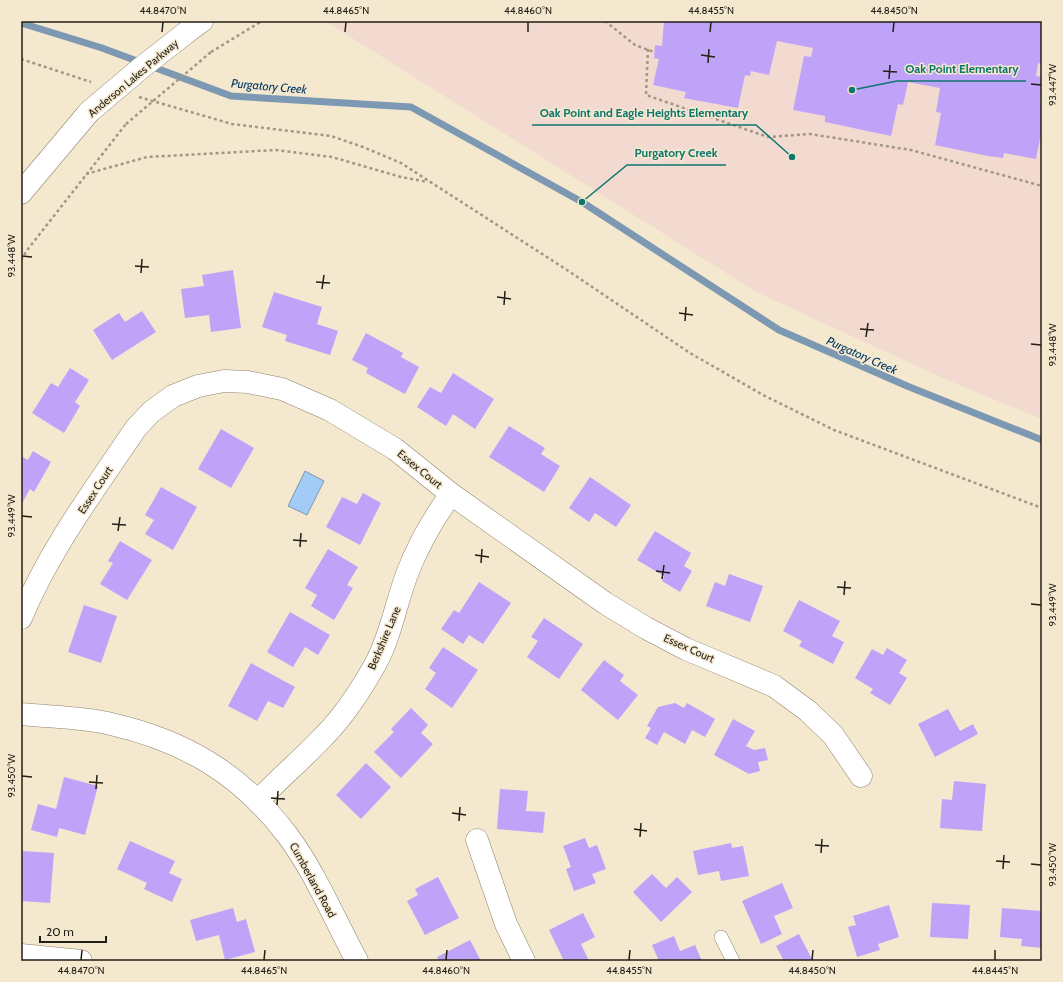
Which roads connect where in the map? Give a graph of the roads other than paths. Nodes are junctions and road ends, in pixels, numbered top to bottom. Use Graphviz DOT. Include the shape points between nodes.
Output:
graph roads {
  1 [pos="195,27"];
  2 [pos="21,193"];
  3 [pos="451,494"];
  4 [pos="21,618"];
  5 [pos="21,714"];
  6 [pos="861,776"];
  7 [pos="258,801"];
  8 [pos="477,840"];
  9 [pos="721,937"];
  10 [pos="21,955"];
  11 [pos="81,961"];
  12 [pos="357,961"];
  13 [pos="524,961"];
  14 [pos="733,961"];
  1 -- 2 [label="street, Anderson Lakes Parkway, bridge" via="89,112"];
  3 -- 4 [label="street, Essex Court" via="395,449 330,410 282,389 224,381 198,386 173,396 151,412 136,428 54,552"];
  3 -- 6 [label="street, Essex Court" via="605,603 646,628 686,649 774,686 808,711 833,735"];
  3 -- 7 [label="street, Berkshire Lane" via="421,541 376,662 352,703 327,733"];
  5 -- 7 [label="street, Cumberland Road" via="110,723 158,737 200,756 232,778"];
  7 -- 12 [label="street, Cumberland Road" via="289,837 309,869"];
  8 -- 13 [label="street" via="506,924"];
  9 -- 14 [label="lane"];
  10 -- 11 [label="street"];
}
